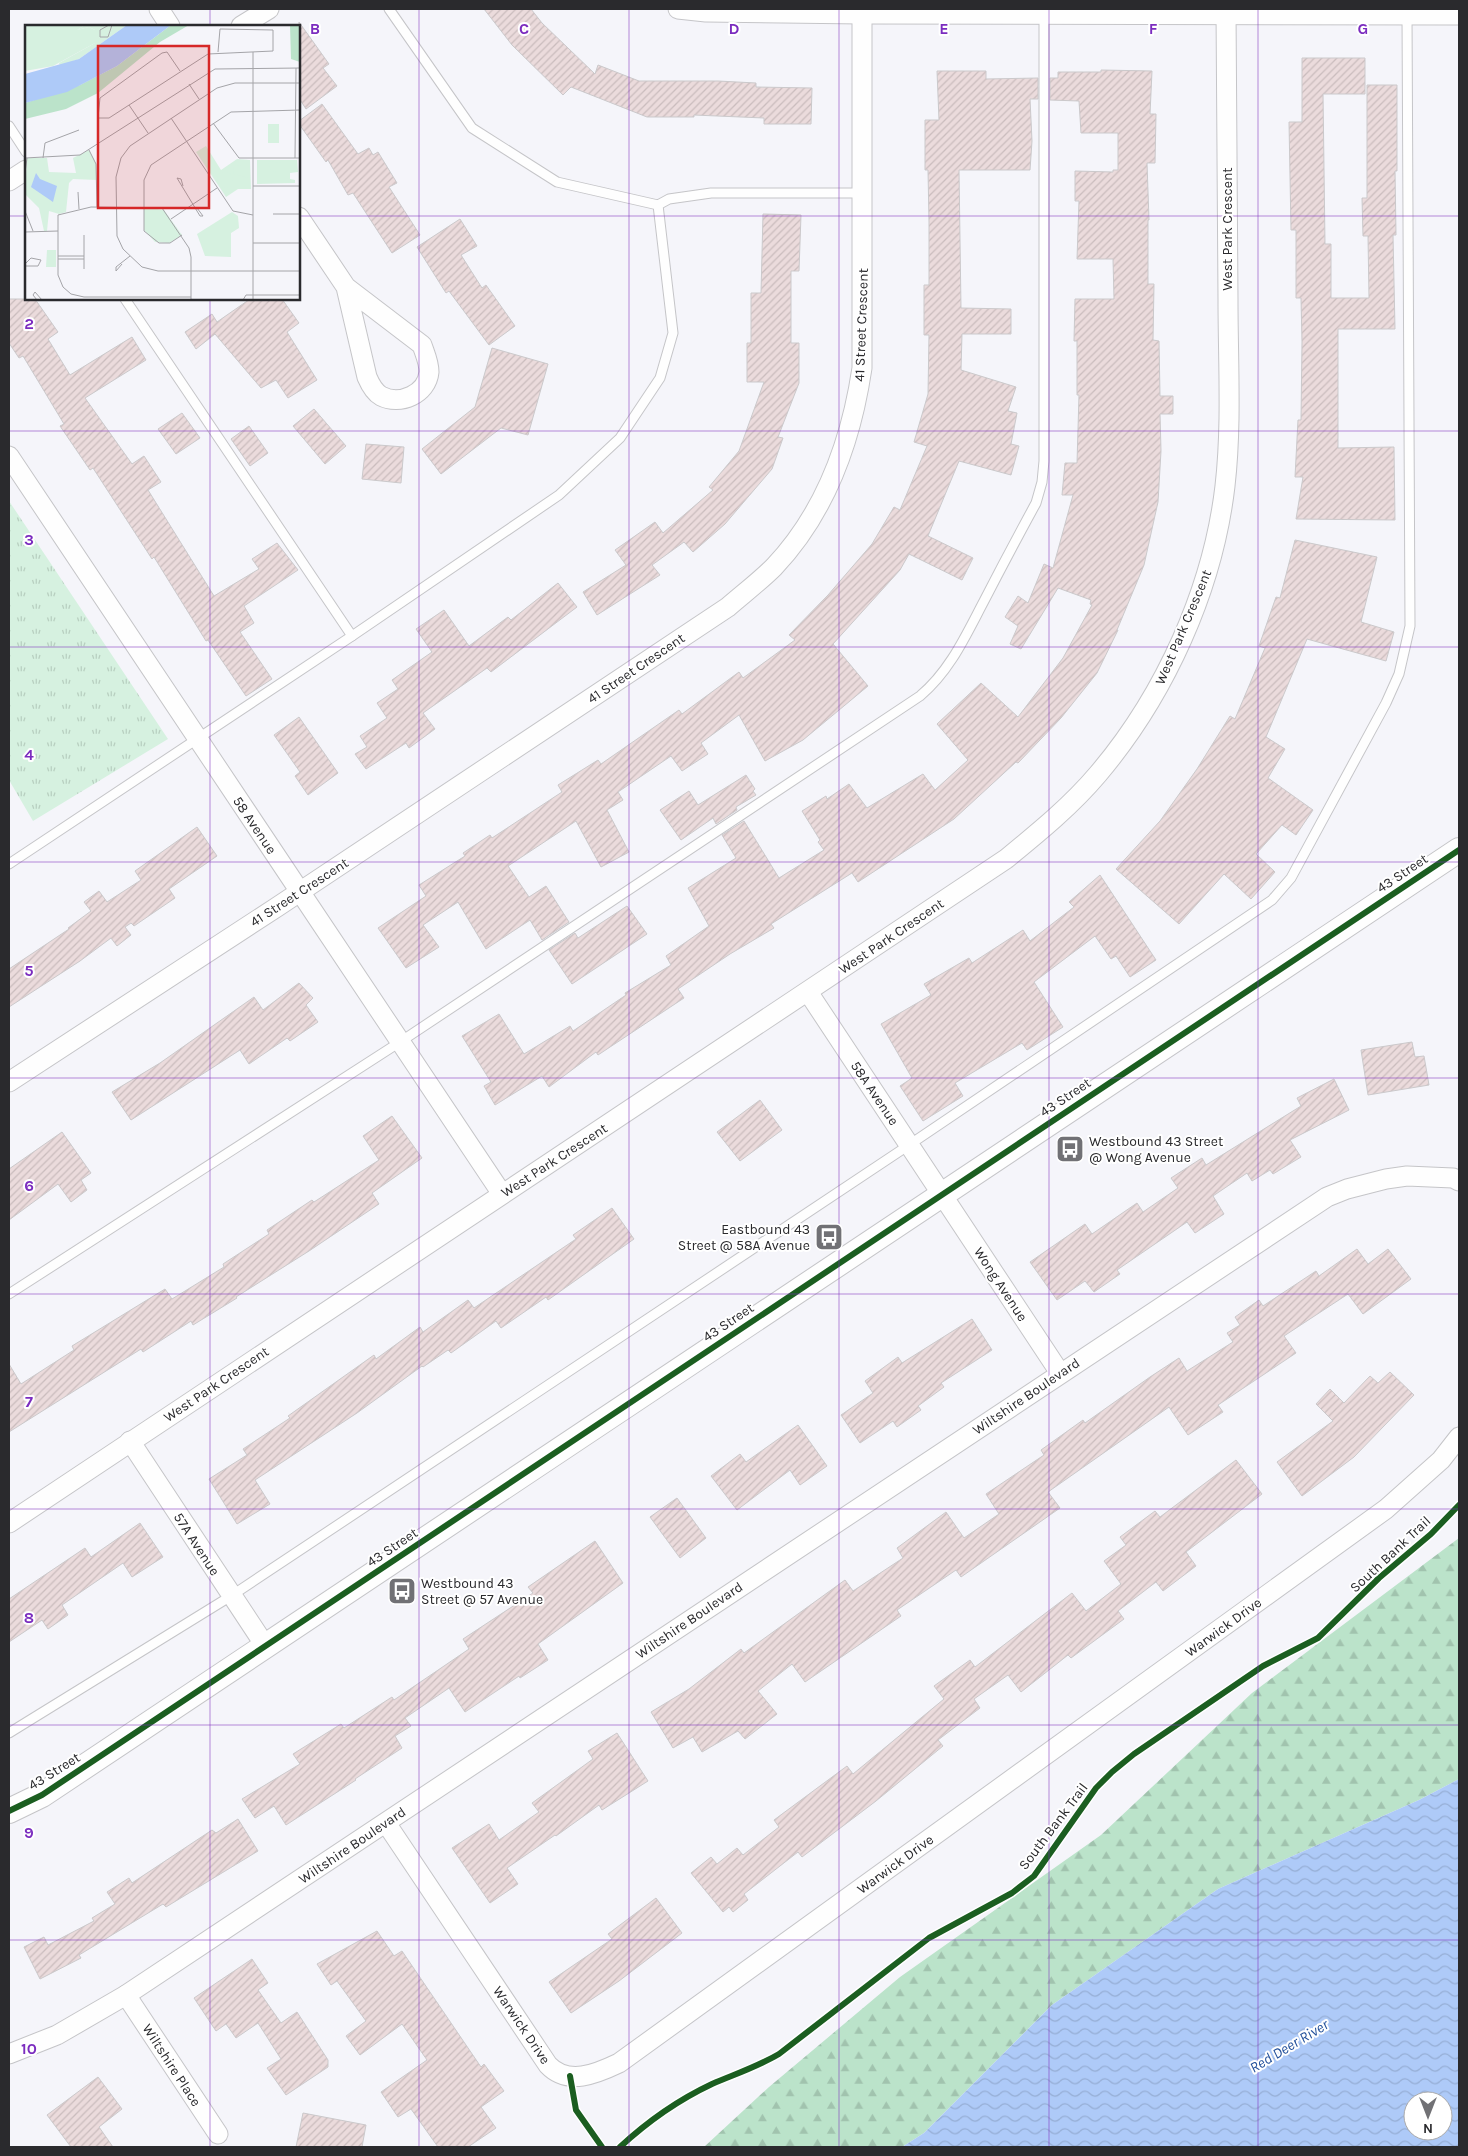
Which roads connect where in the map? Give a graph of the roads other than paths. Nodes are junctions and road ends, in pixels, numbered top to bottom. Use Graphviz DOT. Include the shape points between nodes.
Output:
graph roads {
  1 [pos="159,9"];
  2 [pos="269,9"];
  3 [pos="389,9"];
  4 [pos="678,9"];
  5 [pos="862,11"];
  6 [pos="1043,11"];
  7 [pos="1226,11"];
  8 [pos="1407,12"];
  9 [pos="1459,15"];
  10 [pos="169,25"];
  11 [pos="244,25"];
  12 [pos="9,126"];
  13 [pos="25,150"];
  14 [pos="25,171"];
  15 [pos="9,182"];
  16 [pos="862,192"];
  17 [pos="658,205"];
  18 [pos="300,218"];
  19 [pos="346,287"];
  20 [pos="126,300"];
  21 [pos="9,456"];
  22 [pos="352,636"];
  23 [pos="197,739"];
  24 [pos="1459,850"];
  25 [pos="9,864"];
  26 [pos="300,892"];
  27 [pos="808,992"];
  28 [pos="400,1042"];
  29 [pos="9,1082"];
  30 [pos="909,1145"];
  31 [pos="1459,1181"];
  32 [pos="502,1194"];
  33 [pos="942,1195"];
  34 [pos="9,1294"];
  35 [pos="1060,1373"];
  36 [pos="1459,1438"];
  37 [pos="130,1441"];
  38 [pos="9,1523"];
  39 [pos="231,1596"];
  40 [pos="266,1647"];
  41 [pos="9,1733"];
  42 [pos="9,1811"];
  43 [pos="386,1823"];
  44 [pos="126,1996"];
  45 [pos="9,2054"];
  46 [pos="218,2134"];
  1 -- 10 [label="street"];
  2 -- 11 [label="street"];
  3 -- 17 [label="lane" via="472,128 557,182"];
  4 -- 5 [label="street" via="706,12"];
  5 -- 6 [label="street"];
  5 -- 16 [label="street, 41 Street Crescent"];
  6 -- 7 [label="street"];
  6 -- 28 [label="lane" via="1044,461 1036,503 954,658 935,683 920,696"];
  7 -- 8 [label="street"];
  7 -- 27 [label="street, West Park Crescent" via="1228,407 1225,484 1213,553 1177,649 1143,714 1126,738 1098,774 1045,827 1006,859"];
  8 -- 9 [label="street"];
  8 -- 30 [label="lane" via="1410,626 1399,674 1291,878 1272,900"];
  12 -- 13 [label="lane"];
  14 -- 15 [label="street"];
  16 -- 17 [label="lane" via="710,192 669,199"];
  16 -- 26 [label="street, 41 Street Crescent" via="863,333 857,403 836,471 798,539 773,567 728,607"];
  17 -- 22 [label="lane" via="673,333 660,378 620,438 559,495"];
  18 -- 19 [label="street"];
  19 -- 19 [label="street" via="372,387 380,396 392,399 417,394 429,373 422,345"];
  20 -- 22 [label="lane"];
  21 -- 23 [label="street, 58 Avenue"];
  22 -- 23 [label="lane"];
  23 -- 25 [label="lane"];
  23 -- 26 [label="street, 58 Avenue"];
  24 -- 33 [label="street, 43 Street"];
  26 -- 28 [label="street, 58 Avenue"];
  26 -- 29 [label="street, 41 Street Crescent"];
  27 -- 30 [label="street, 58A Avenue"];
  27 -- 32 [label="street, West Park Crescent"];
  28 -- 32 [label="street, 58 Avenue"];
  28 -- 34 [label="lane"];
  30 -- 33 [label="street, 58A Avenue"];
  30 -- 39 [label="lane"];
  31 -- 35 [label="street, Wiltshire Boulevard" via="1407,1176 1368,1183 1327,1197"];
  32 -- 37 [label="street, West Park Crescent"];
  33 -- 35 [label="street, Wong Avenue"];
  33 -- 40 [label="street, 43 Street"];
  35 -- 43 [label="street, Wiltshire Boulevard"];
  36 -- 43 [label="street, Warwick Drive" via="1441,1460 1386,1509 619,2063 603,2071 570,2076 556,2073 548,2065"];
  37 -- 38 [label="street, West Park Crescent"];
  37 -- 39 [label="street, 57A Avenue"];
  39 -- 40 [label="street, 57A Avenue"];
  39 -- 41 [label="lane"];
  40 -- 42 [label="street, 43 Street" via="42,1795"];
  43 -- 44 [label="street, Wiltshire Boulevard"];
  44 -- 45 [label="street, Wiltshire Boulevard" via="57,2035"];
  44 -- 46 [label="street, Wiltshire Place"];
}
